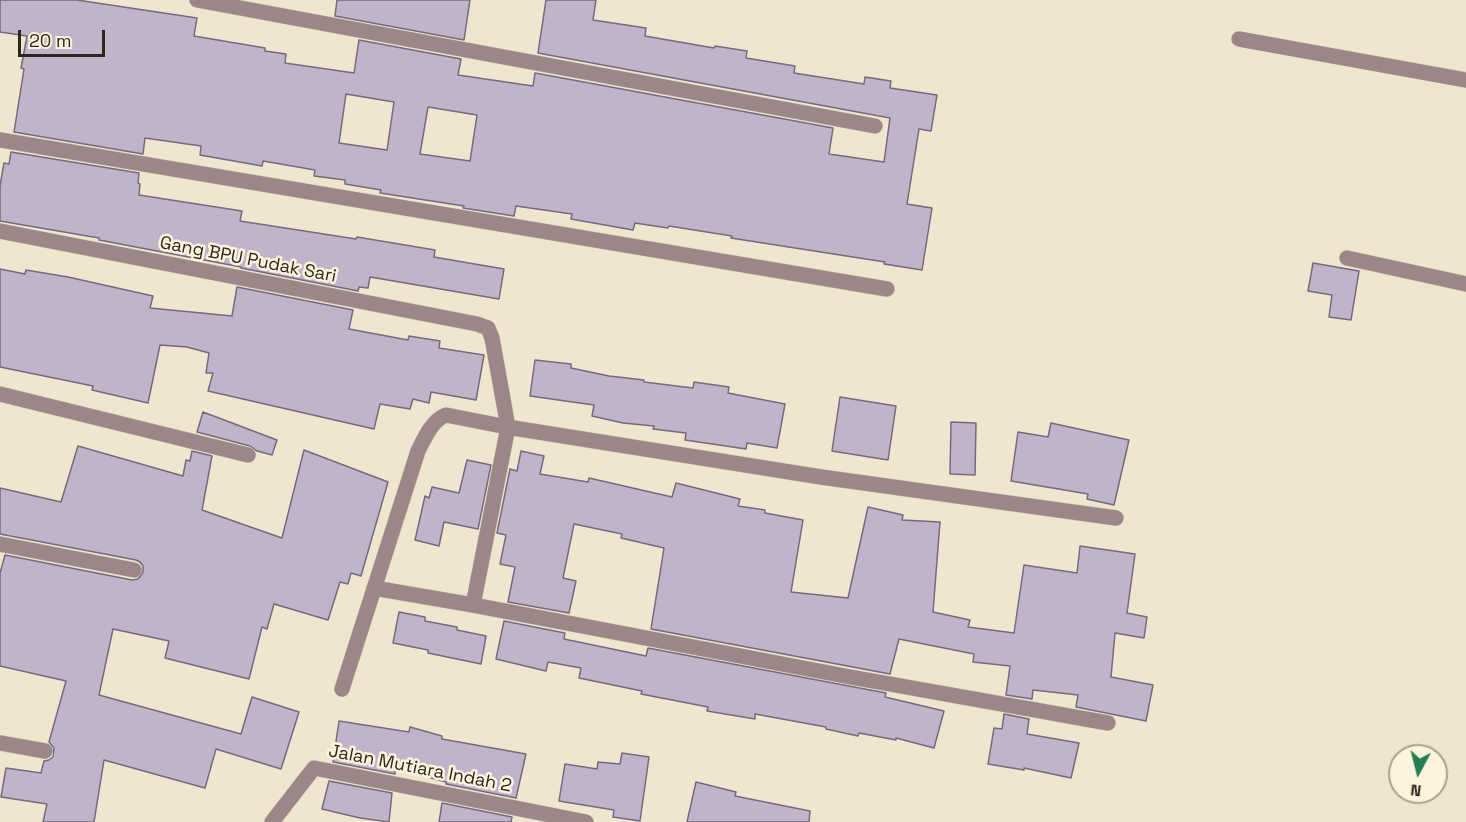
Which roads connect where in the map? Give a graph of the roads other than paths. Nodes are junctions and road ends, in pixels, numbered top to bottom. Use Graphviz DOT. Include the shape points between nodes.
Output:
graph roads {
  1 [pos="197,0"];
  2 [pos="1239,39"];
  3 [pos="1466,80"];
  4 [pos="875,126"];
  5 [pos="0,140"];
  6 [pos="0,231"];
  7 [pos="1347,258"];
  8 [pos="1466,284"];
  9 [pos="887,289"];
  10 [pos="0,394"];
  11 [pos="508,427"];
  12 [pos="248,455"];
  13 [pos="1116,518"];
  14 [pos="0,544"];
  15 [pos="134,570"];
  16 [pos="374,588"];
  17 [pos="473,605"];
  18 [pos="342,688"];
  19 [pos="1108,723"];
  20 [pos="0,742"];
  21 [pos="45,751"];
  22 [pos="272,822"];
  23 [pos="586,822"];
  1 -- 4 [label="street"];
  2 -- 3 [label="street"];
  5 -- 9 [label="street"];
  6 -- 11 [label="street, Gang BPU Pudak Sari" via="488,328"];
  7 -- 8 [label="street"];
  10 -- 12 [label="street"];
  11 -- 13 [label="street" via="821,477"];
  11 -- 16 [label="street" via="440,417 418,451"];
  11 -- 17 [label="street"];
  14 -- 15 [label="street"];
  16 -- 17 [label="street"];
  16 -- 18 [label="street"];
  17 -- 19 [label="street"];
  20 -- 21 [label="street"];
  22 -- 23 [label="street, Jalan Mutiara Indah 2" via="314,768"];
}
